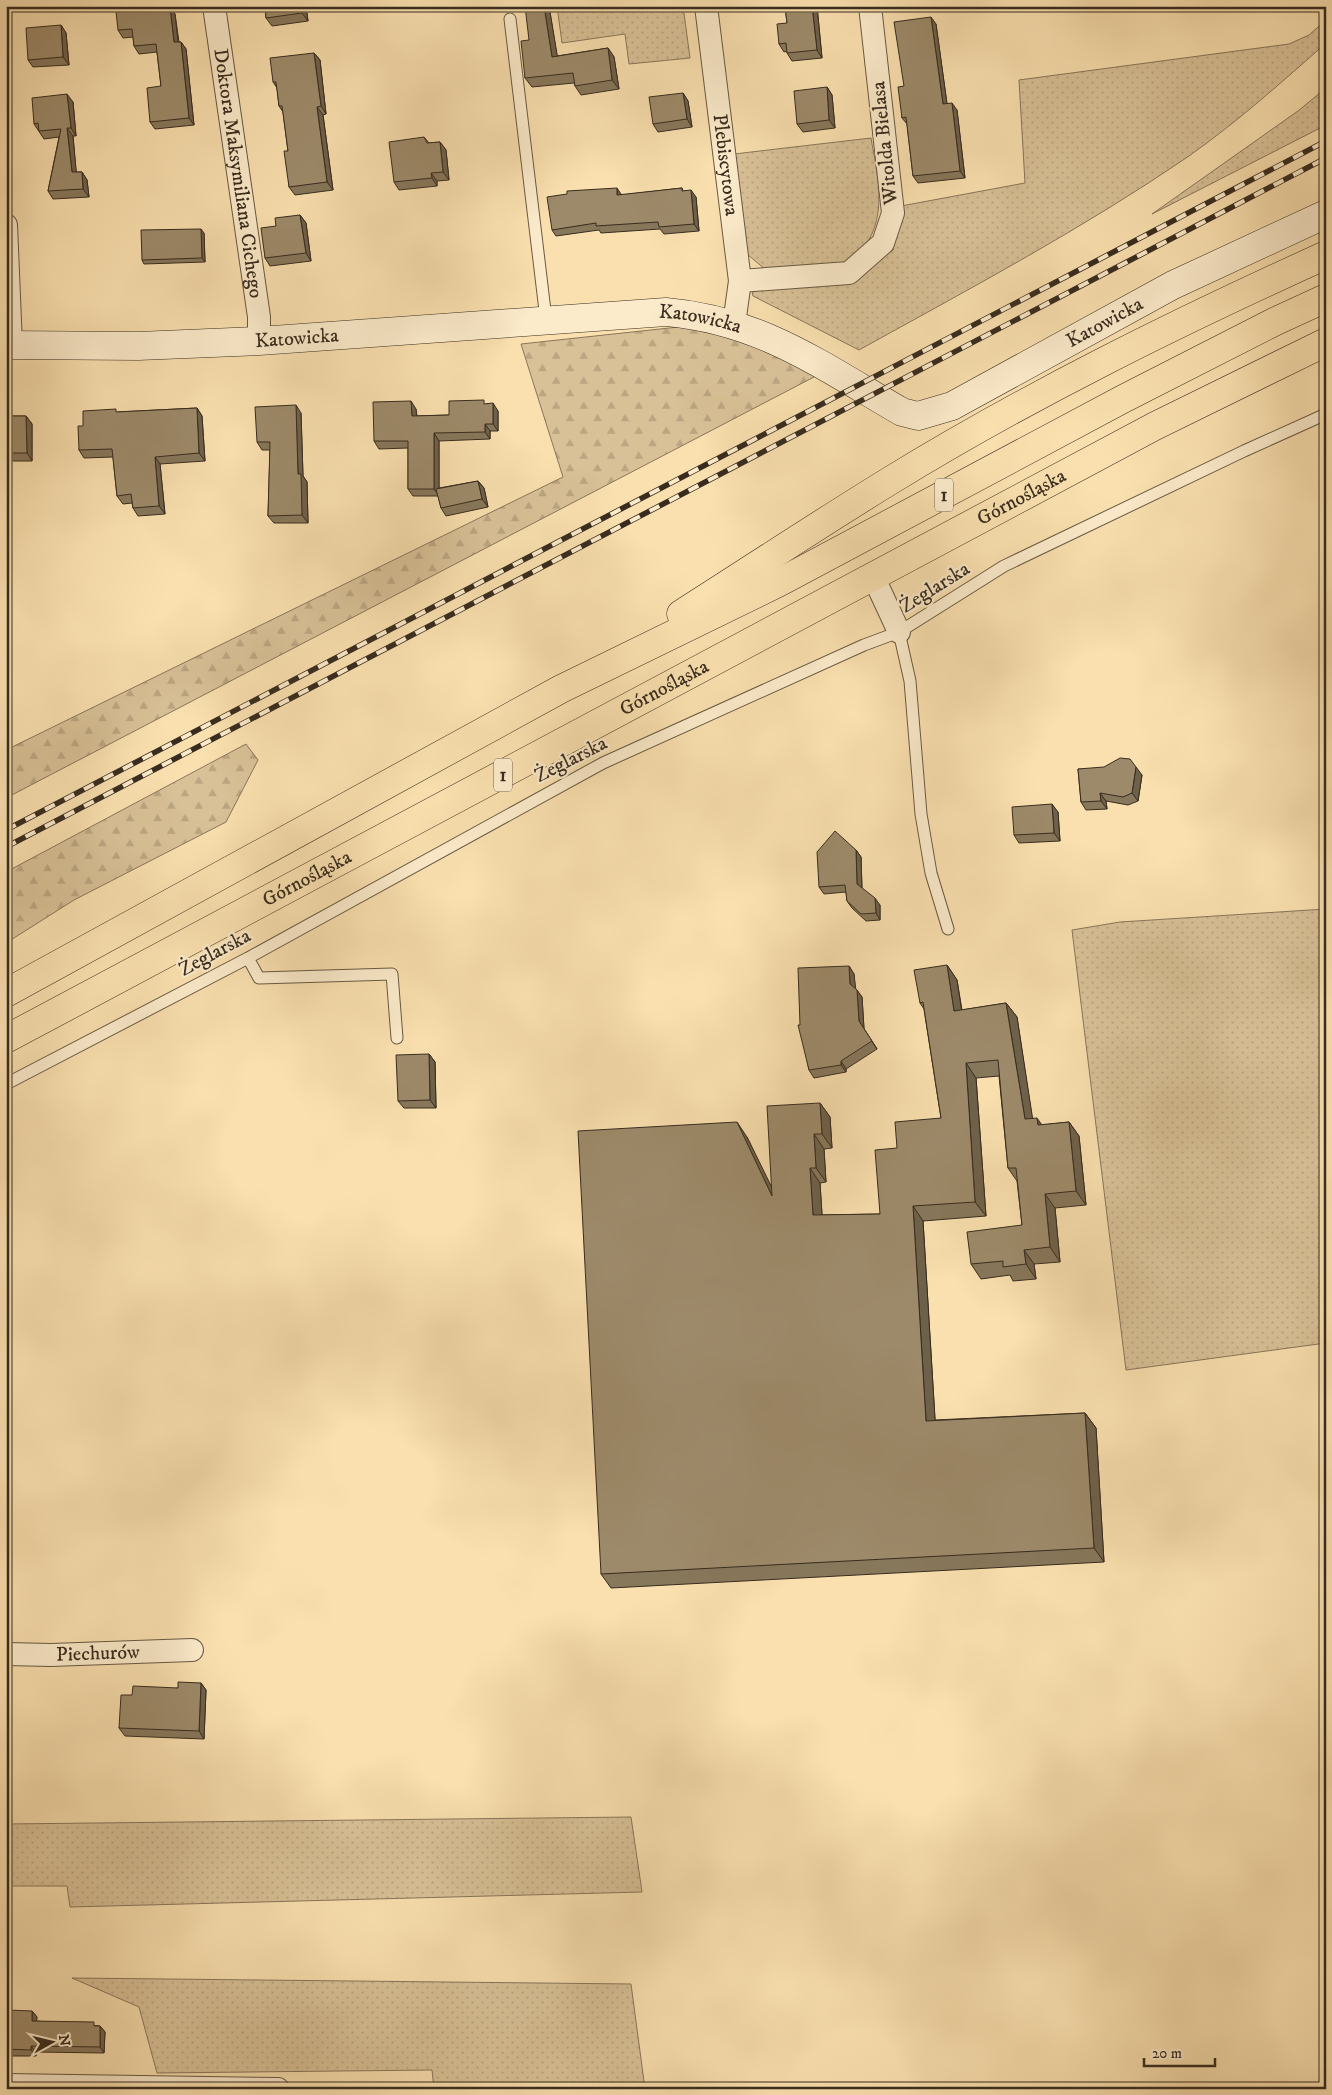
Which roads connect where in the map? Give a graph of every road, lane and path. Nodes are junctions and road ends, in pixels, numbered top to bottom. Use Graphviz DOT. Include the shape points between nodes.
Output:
graph roads {
  1 [pos="214,6"];
  2 [pos="706,6"];
  3 [pos="870,6"];
  4 [pos="510,19"];
  5 [pos="1326,214"];
  6 [pos="6,225"];
  7 [pos="1326,255"];
  8 [pos="740,281"];
  9 [pos="1326,298"];
  10 [pos="546,319"];
  11 [pos="734,324"];
  12 [pos="259,341"];
  13 [pos="1326,342"];
  14 [pos="9,345"];
  15 [pos="1326,414"];
  16 [pos="874,578"];
  17 [pos="900,632"];
  18 [pos="561,689"];
  19 [pos="948,930"];
  20 [pos="248,958"];
  21 [pos="6,993"];
  22 [pos="397,1038"];
  23 [pos="6,1039"];
  24 [pos="6,1084"];
  25 [pos="192,1650"];
  26 [pos="6,1654"];
  27 [pos="6,2084"];
  28 [pos="278,2089"];
  1 -- 12 [label="street, Doktora Maksymiliana Cichego" via="259,317"];
  2 -- 8 [label="street, Plebiscytowa"];
  3 -- 8 [label="street, Witolda Bielasa" via="893,212 883,243 848,273"];
  4 -- 10 [label="lane"];
  5 -- 11 [label="street, Katowicka" via="1173,285 952,406 929,414 902,412 802,353"];
  6 -- 14 [label="street"];
  7 -- 18 [label="main road" via="1164,330 1006,414 888,482"];
  8 -- 11 [label="street, Plebiscytowa"];
  9 -- 18 [label="main road, Górnośląska / 1" via="1123,400 780,582"];
  10 -- 11 [label="street, Katowicka" via="666,312"];
  10 -- 12 [label="street, Katowicka"];
  12 -- 14 [label="street, Katowicka" via="138,346"];
  13 -- 16 [label="main road, Górnośląska / 1" via="1176,415"];
  15 -- 17 [label="lane, Żeglarska" via="1004,566"];
  16 -- 17 [label="street"];
  16 -- 23 [label="main road, Górnośląska / 1"];
  17 -- 19 [label="lane" via="910,681 921,814 931,872"];
  17 -- 20 [label="lane, Żeglarska" via="864,645 603,763"];
  18 -- 21 [label="main road, Górnośląska / 1"];
  20 -- 22 [label="lane" via="260,978 392,974"];
  20 -- 24 [label="lane, Żeglarska"];
  25 -- 26 [label="street, Piechurów"];
  27 -- 28 [label="street"];
}
